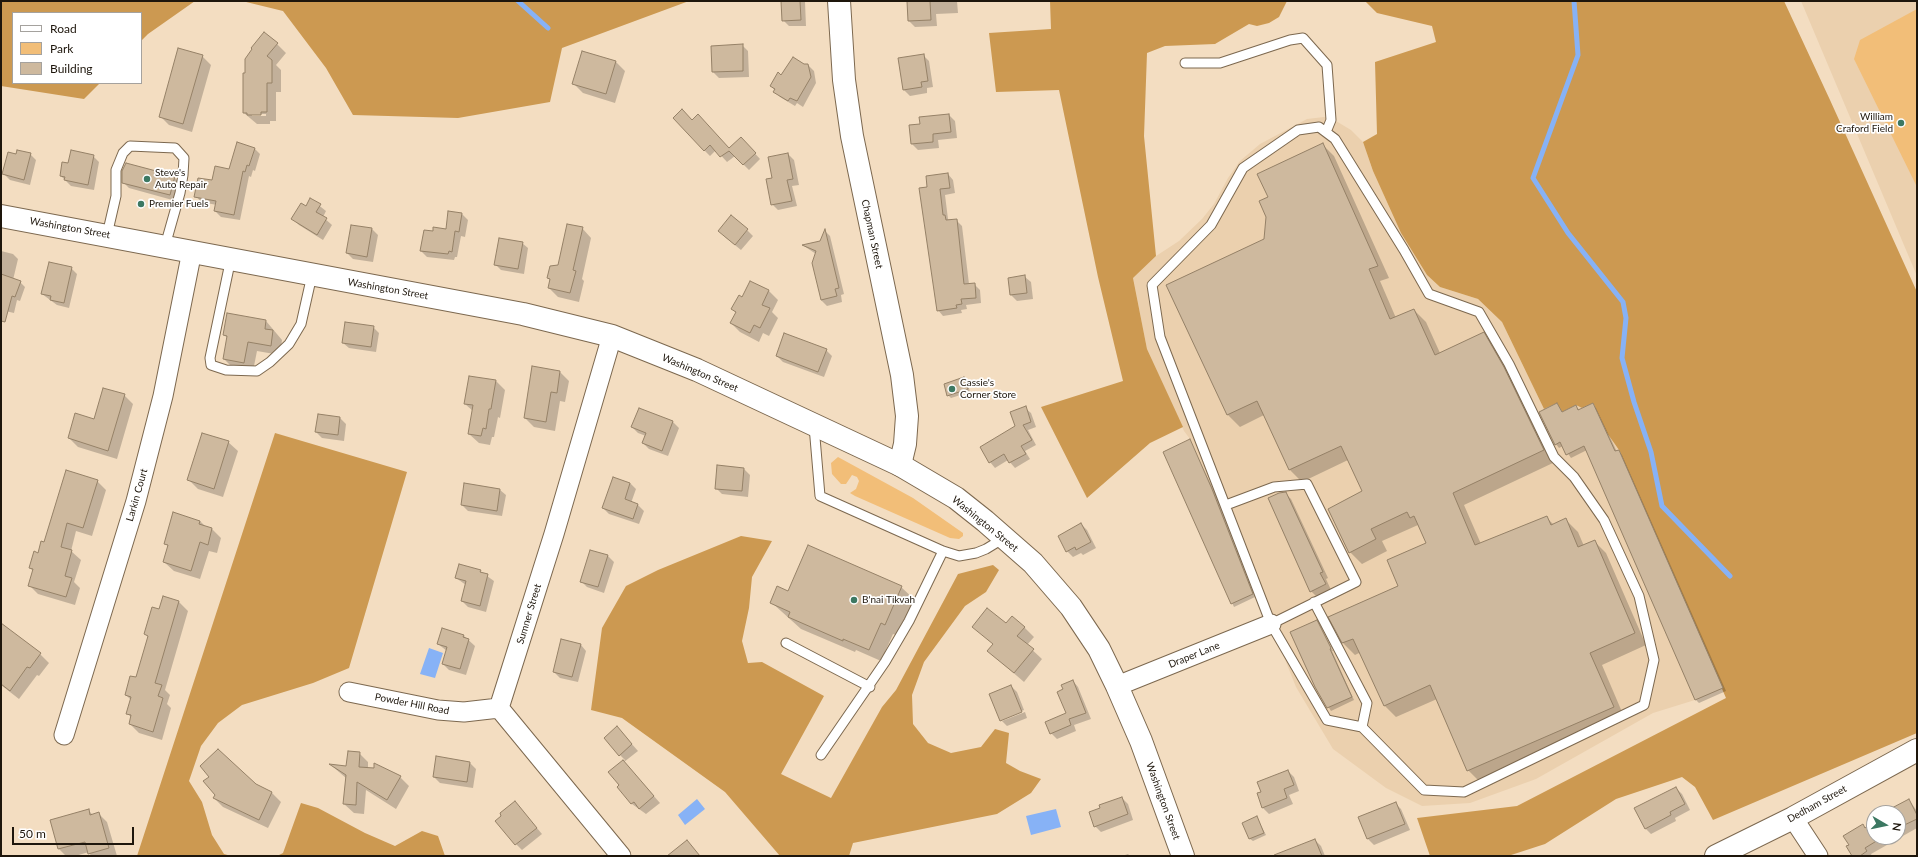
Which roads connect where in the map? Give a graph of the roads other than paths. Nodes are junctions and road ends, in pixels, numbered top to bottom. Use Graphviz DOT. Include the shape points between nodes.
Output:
graph roads {
  1 [pos="839,1"];
  2 [pos="1185,63"];
  3 [pos="1326,132"];
  4 [pos="1,216"];
  5 [pos="107,235"];
  6 [pos="165,246"];
  7 [pos="192,251"];
  8 [pos="230,258"];
  9 [pos="312,275"];
  10 [pos="612,336"];
  11 [pos="814,424"];
  12 [pos="900,465"];
  13 [pos="1226,505"];
  14 [pos="1004,538"];
  15 [pos="943,551"];
  16 [pos="1314,602"];
  17 [pos="1271,624"];
  18 [pos="786,643"];
  19 [pos="870,686"];
  20 [pos="1117,686"];
  21 [pos="349,692"];
  22 [pos="499,708"];
  23 [pos="1362,726"];
  24 [pos="64,735"];
  25 [pos="1917,750"];
  26 [pos="821,755"];
  27 [pos="1793,818"];
  28 [pos="621,856"];
  29 [pos="1183,856"];
  30 [pos="1716,856"];
  31 [pos="1818,856"];
  1 -- 12 [label="main road, Chapman Street" via="844,80 852,136 902,375 907,416"];
  2 -- 3 [label="lane" via="1220,63 1303,38 1327,65 1331,120"];
  3 -- 13 [label="lane" via="1319,127 1298,130 1243,168 1211,225 1152,285 1160,337"];
  3 -- 23 [label="lane" via="1335,139 1429,294 1480,312 1509,364 1554,457 1574,477 1604,520 1639,596 1654,660 1644,705 1464,792 1424,790"];
  4 -- 5 [label="main road, Washington Street"];
  5 -- 6 [label="main road, Washington Street"];
  5 -- 6 [label="lane" via="116,196 116,170 123,153 130,146 175,148 184,158 183,174"];
  6 -- 7 [label="main road, Washington Street"];
  7 -- 8 [label="main road, Washington Street"];
  7 -- 24 [label="street, Larkin Court" via="163,396 142,478"];
  8 -- 9 [label="main road, Washington Street"];
  8 -- 9 [label="lane" via="210,358 211,365 226,370 257,371 289,344 301,324"];
  9 -- 10 [label="main road, Washington Street" via="523,314"];
  10 -- 11 [label="main road, Washington Street" via="697,370"];
  10 -- 22 [label="street, Sumner Street" via="554,534"];
  11 -- 12 [label="main road, Washington Street"];
  11 -- 15 [label="lane" via="820,496"];
  12 -- 14 [label="main road, Washington Street" via="956,498"];
  13 -- 16 [label="lane" via="1274,487 1307,484 1356,582"];
  13 -- 17 [label="lane"];
  14 -- 15 [label="lane" via="976,553 958,556"];
  14 -- 20 [label="main road, Washington Street" via="1033,563 1071,606"];
  15 -- 19 [label="lane" via="910,621"];
  16 -- 17 [label="lane"];
  16 -- 23 [label="lane" via="1366,703"];
  17 -- 20 [label="street, Draper Lane"];
  17 -- 23 [label="lane" via="1327,720"];
  18 -- 19 [label="lane"];
  19 -- 26 [label="lane"];
  20 -- 29 [label="main road, Washington Street" via="1141,741"];
  21 -- 22 [label="street, Powder Hill Road" via="438,710 464,712"];
  22 -- 28 [label="street"];
  25 -- 27 [label="main road, Dedham Street"];
  27 -- 30 [label="main road, Dedham Street"];
  27 -- 31 [label="street"];
}
